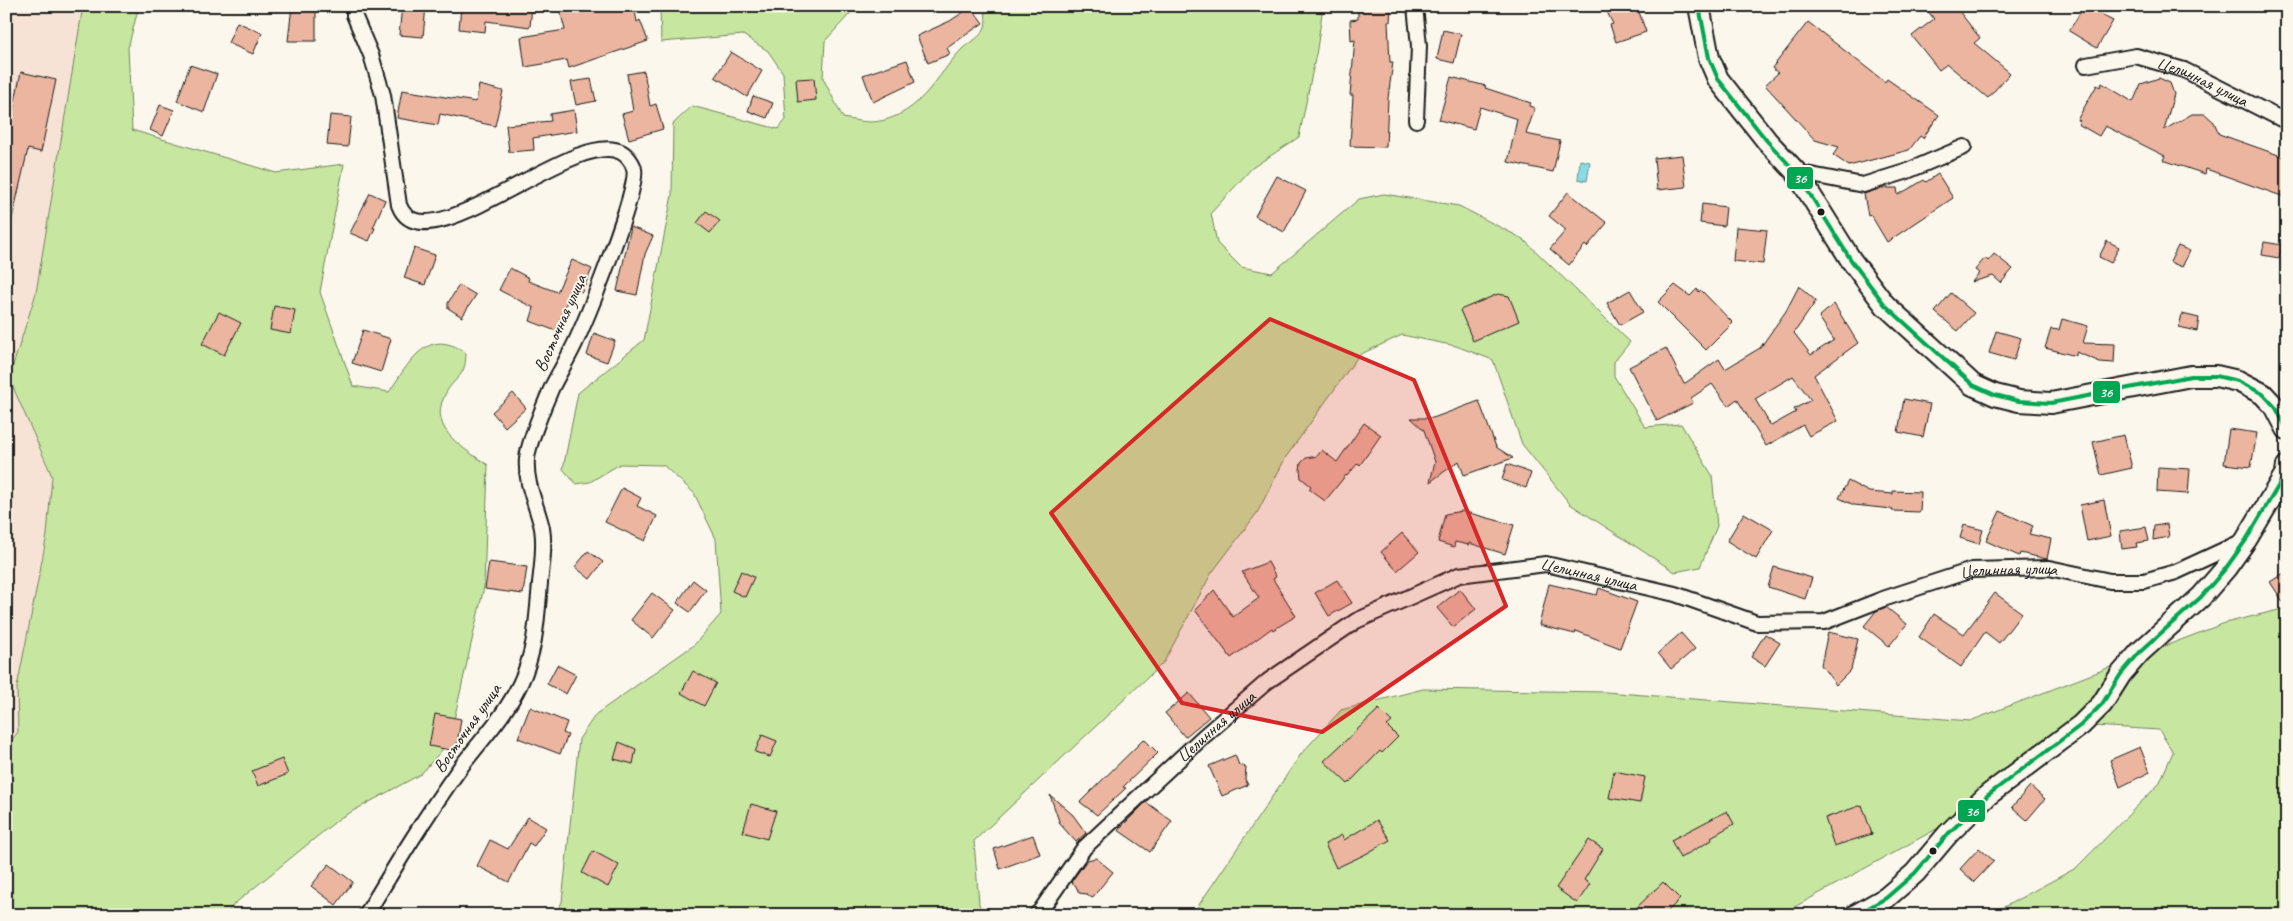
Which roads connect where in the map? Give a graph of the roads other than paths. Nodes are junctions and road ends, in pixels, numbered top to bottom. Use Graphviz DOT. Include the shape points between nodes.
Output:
graph roads {
  1 [pos="354,6"];
  2 [pos="1415,6"];
  3 [pos="1699,6"];
  4 [pos="2086,65"];
  5 [pos="1416,120"];
  6 [pos="2287,122"];
  7 [pos="1964,147"];
  8 [pos="1796,172"];
  9 [pos="2287,429"];
  10 [pos="2287,466"];
  11 [pos="2246,540"];
  12 [pos="366,915"];
  13 [pos="1036,915"];
  14 [pos="1856,915"];
  1 -- 12 [label="street, Восточная улица" via="354,15 383,95 402,214 413,220 440,220 464,213 556,165 599,150 611,149 622,153 635,170 634,185 611,255 578,339 551,388 527,456 527,473 542,528 543,562 535,642 521,683 497,724 460,768"];
  2 -- 5 [label="street" via="1419,46"];
  3 -- 8 [label="street" via="1709,58 1718,79"];
  4 -- 6 [label="street, Целинная улица" via="2136,56 2184,70"];
  7 -- 8 [label="street" via="1906,172 1863,184"];
  8 -- 9 [label="street" via="1851,260 1885,305 1973,385 2019,401 2051,403 2190,376 2216,376 2238,381 2263,394 2276,408"];
  10 -- 11 [label="street" via="2286,473"];
  11 -- 13 [label="street, Целинная улица" via="2176,572 2144,581 2110,581 2049,568 1972,570 1824,622 1757,623 1675,594 1546,564 1459,575 1356,621 1268,681 1084,848"];
  11 -- 14 [label="street" via="2200,597 2140,652 2102,704 2081,725 1988,795 1948,834 1916,874 1886,898"];
}
